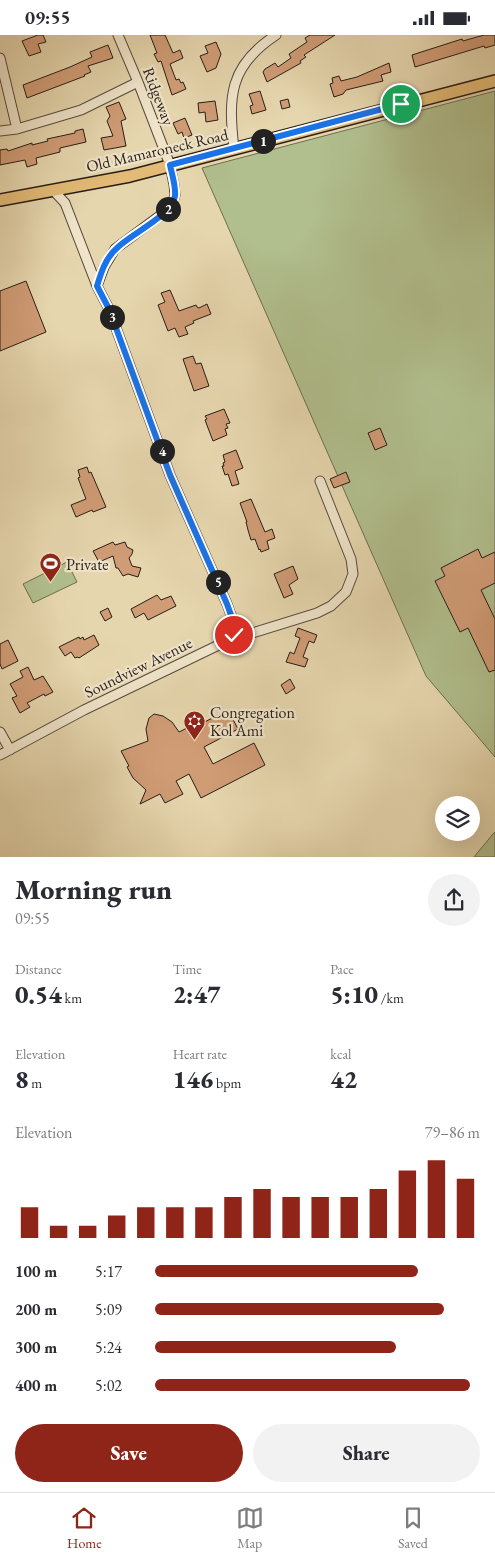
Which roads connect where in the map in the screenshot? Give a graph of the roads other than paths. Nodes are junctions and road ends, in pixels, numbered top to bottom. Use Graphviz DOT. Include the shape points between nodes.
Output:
graph roads {
  1 [pos="118,35"];
  2 [pos="276,35"];
  3 [pos="260,39"];
  4 [pos="0,58"];
  5 [pos="495,81"];
  6 [pos="138,82"];
  7 [pos="17,129"];
  8 [pos="0,131"];
  9 [pos="234,149"];
  10 [pos="170,165"];
  11 [pos="53,190"];
  12 [pos="0,201"];
  13 [pos="97,286"];
  14 [pos="320,481"];
  15 [pos="227,641"];
  16 [pos="0,732"];
  17 [pos="10,750"];
  18 [pos="0,755"];
  1 -- 6 [label="street, Ridgeway"];
  2 -- 3 [label="street"];
  3 -- 9 [label="street" via="242,65 234,87 231,119"];
  4 -- 7 [label="street"];
  5 -- 9 [label="main road, Old Mamaroneck Road"];
  6 -- 7 [label="street" via="81,110"];
  6 -- 10 [label="street, Ridgeway"];
  7 -- 8 [label="street"];
  9 -- 10 [label="main road, Old Mamaroneck Road"];
  10 -- 11 [label="main road, Old Mamaroneck Road"];
  10 -- 13 [label="street, Ridgeway" via="175,195 173,202 115,249"];
  11 -- 12 [label="main road, Old Mamaroneck Road"];
  11 -- 13 [label="street" via="65,203"];
  13 -- 15 [label="street" via="109,309 170,475 227,604 236,629"];
  14 -- 15 [label="street, Soundview Avenue" via="351,559 353,574 346,593 317,613"];
  15 -- 17 [label="street, Soundview Avenue" via="84,710"];
  16 -- 17 [label="street"];
  17 -- 18 [label="street, Soundview Avenue"];
}
